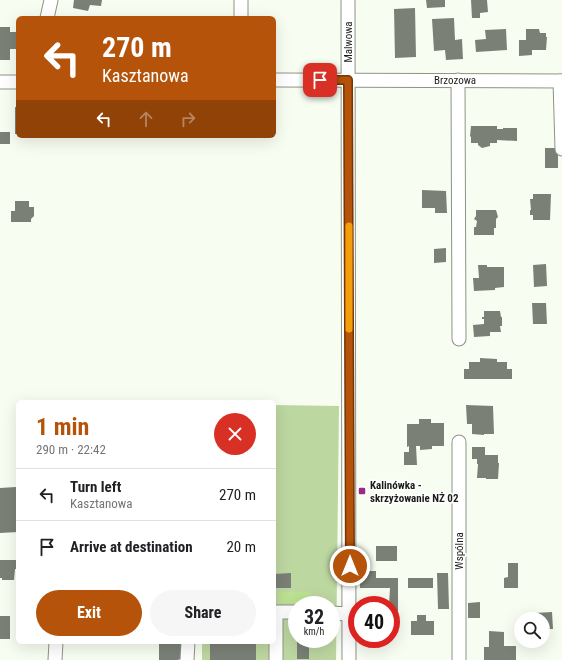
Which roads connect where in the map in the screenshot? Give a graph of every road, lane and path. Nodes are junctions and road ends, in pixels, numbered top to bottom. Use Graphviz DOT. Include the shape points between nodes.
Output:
graph roads {
  1 [pos="51,0"];
  2 [pos="241,0"];
  3 [pos="348,0"];
  4 [pos="47,16"];
  5 [pos="241,16"];
  6 [pos="276,80"];
  7 [pos="348,80"];
  8 [pos="458,80"];
  9 [pos="561,81"];
  10 [pos="0,82"];
  11 [pos="16,82"];
  12 [pos="562,149"];
  13 [pos="460,339"];
  14 [pos="459,442"];
  15 [pos="350,596"];
  16 [pos="276,611"];
  17 [pos="288,612"];
  18 [pos="56,644"];
  19 [pos="188,644"];
  20 [pos="276,644"];
  21 [pos="349,648"];
  22 [pos="55,660"];
  23 [pos="187,660"];
  24 [pos="276,660"];
  25 [pos="349,660"];
  26 [pos="459,660"];
  1 -- 4 [label="street"];
  2 -- 5 [label="street"];
  3 -- 7 [label="street, Malwowa"];
  6 -- 7 [label="street, Brzozowa"];
  7 -- 8 [label="street, Brzozowa"];
  7 -- 15 [label="street, Malwowa"];
  8 -- 9 [label="street, Brzozowa"];
  8 -- 13 [label="street"];
  9 -- 12 [label="street"];
  10 -- 11 [label="street"];
  14 -- 26 [label="street, Wspólna"];
  16 -- 17 [label="street"];
  18 -- 22 [label="street"];
  19 -- 23 [label="street"];
  20 -- 24 [label="street"];
  21 -- 25 [label="street, Malwowa"];
}
